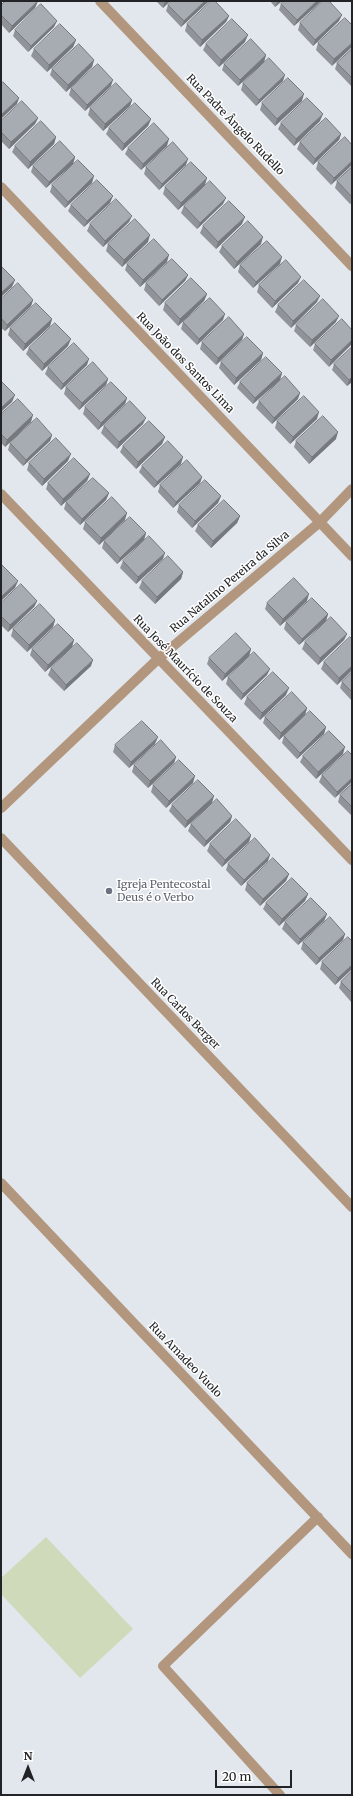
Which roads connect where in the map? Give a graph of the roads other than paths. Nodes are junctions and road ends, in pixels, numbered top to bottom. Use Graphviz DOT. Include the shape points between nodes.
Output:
graph roads {
  1 [pos="100,1"];
  2 [pos="1,187"];
  3 [pos="352,266"];
  4 [pos="352,489"];
  5 [pos="1,494"];
  6 [pos="320,522"];
  7 [pos="352,556"];
  8 [pos="158,659"];
  9 [pos="1,808"];
  10 [pos="1,838"];
  11 [pos="352,860"];
  12 [pos="1,1183"];
  13 [pos="352,1207"];
  14 [pos="318,1517"];
  15 [pos="352,1554"];
  16 [pos="280,1795"];
  1 -- 3 [label="street, Rua Padre Ângelo Rudello"];
  2 -- 6 [label="street, Rua João dos Santos Lima"];
  4 -- 6 [label="street, Rua Natalino Pereira da Silva"];
  5 -- 8 [label="street, Rua José Maurício de Souza"];
  6 -- 7 [label="street, Rua João dos Santos Lima"];
  6 -- 8 [label="street, Rua Natalino Pereira da Silva"];
  8 -- 9 [label="street, Rua Natalino Pereira da Silva"];
  8 -- 11 [label="street, Rua José Maurício de Souza"];
  10 -- 13 [label="street, Rua Carlos Berger"];
  12 -- 14 [label="street, Rua Amadeo Vuolo"];
  14 -- 15 [label="street, Rua Amadeo Vuolo"];
  14 -- 16 [label="street" via="162,1666"];
}
